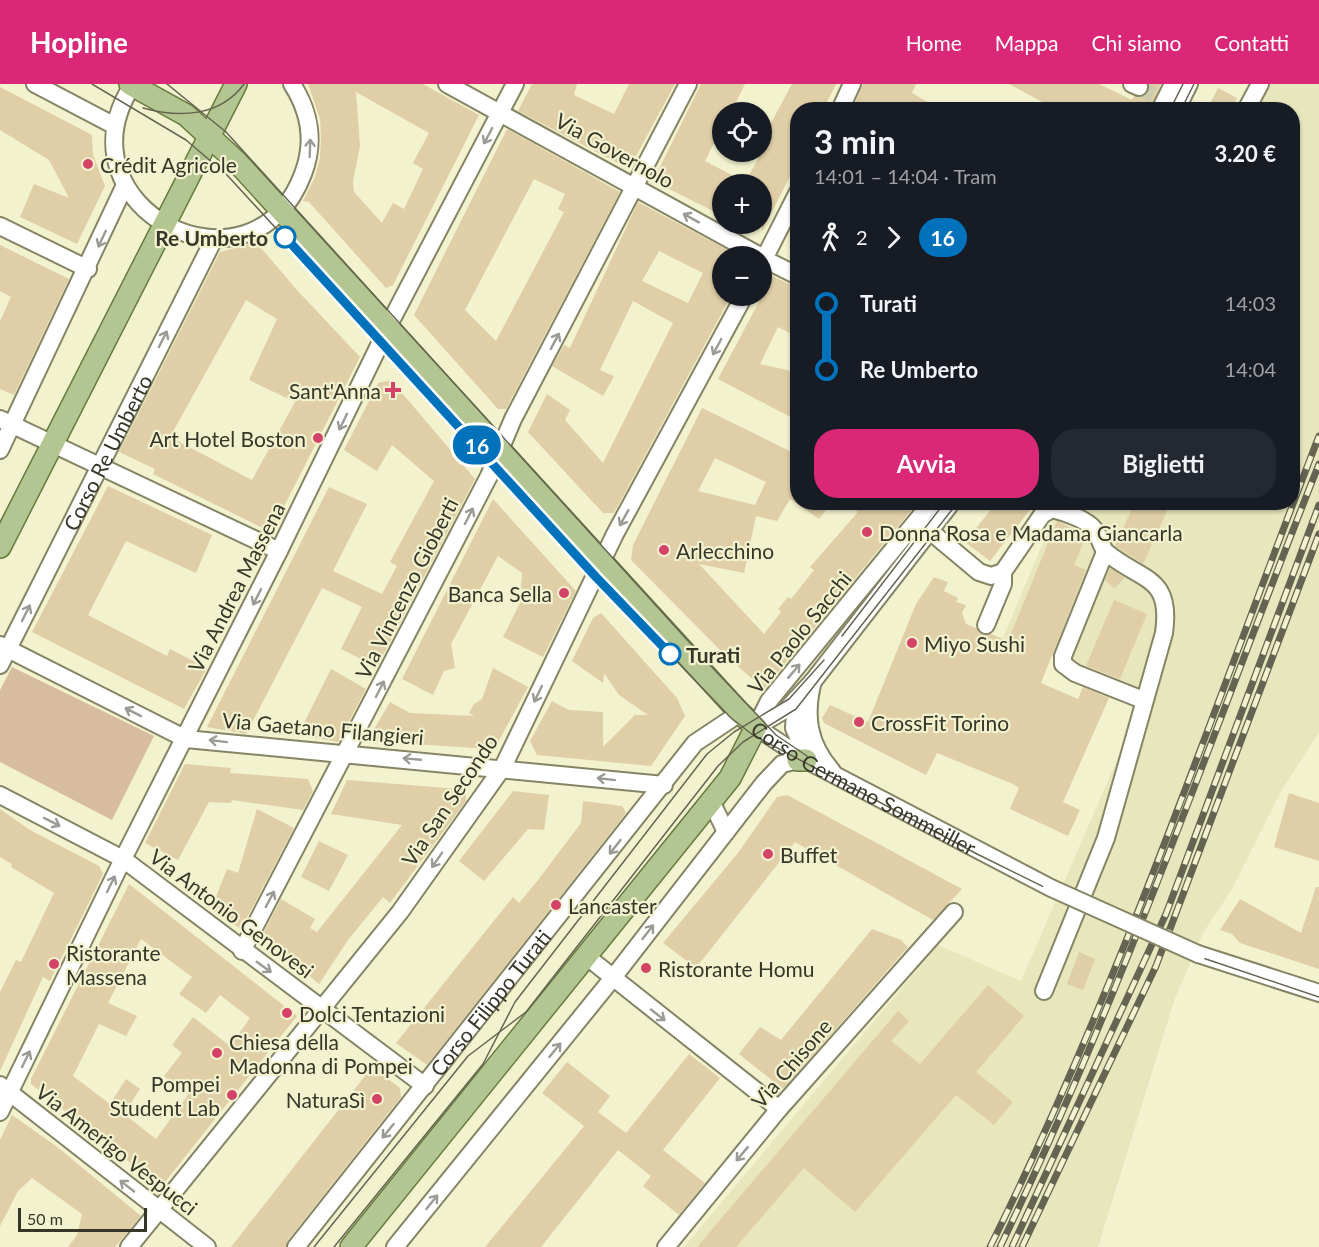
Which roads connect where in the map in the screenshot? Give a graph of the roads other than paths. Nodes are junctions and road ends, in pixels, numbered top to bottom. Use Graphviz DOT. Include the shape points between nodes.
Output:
graph roads {
  1 [pos="35,84"];
  2 [pos="131,84"];
  3 [pos="236,84"];
  4 [pos="292,84"];
  5 [pos="447,84"];
  6 [pos="515,84"];
  7 [pos="688,84"];
  8 [pos="852,84"];
  9 [pos="1173,84"];
  10 [pos="1189,84"];
  11 [pos="1260,84"];
  12 [pos="844,102"];
  13 [pos="1165,102"];
  14 [pos="1166,102"];
  15 [pos="1250,102"];
  16 [pos="501,112"];
  17 [pos="116,126"];
  18 [pos="210,134"];
  19 [pos="125,185"];
  20 [pos="636,187"];
  21 [pos="790,207"];
  22 [pos="280,210"];
  23 [pos="0,226"];
  24 [pos="164,226"];
  25 [pos="214,239"];
  26 [pos="739,246"];
  27 [pos="769,246"];
  28 [pos="772,264"];
  29 [pos="88,268"];
  30 [pos="790,272"];
  31 [pos="739,306"];
  32 [pos="387,329"];
  33 [pos="6,422"];
  34 [pos="52,444"];
  35 [pos="0,450"];
  36 [pos="499,451"];
  37 [pos="98,466"];
  38 [pos="929,510"];
  39 [pos="943,510"];
  40 [pos="1049,510"];
  41 [pos="1061,510"];
  42 [pos="924,526"];
  43 [pos="0,547"];
  44 [pos="279,551"];
  45 [pos="1106,552"];
  46 [pos="601,563"];
  47 [pos="1003,572"];
  48 [pos="986,625"];
  49 [pos="4,647"];
  50 [pos="0,665"];
  51 [pos="813,680"];
  52 [pos="796,699"];
  53 [pos="1143,700"];
  54 [pos="740,713"];
  55 [pos="758,723"];
  56 [pos="186,739"];
  57 [pos="347,753"];
  58 [pos="804,761"];
  59 [pos="503,767"];
  60 [pos="837,776"];
  61 [pos="664,784"];
  62 [pos="0,795"];
  63 [pos="711,801"];
  64 [pos="726,832"];
  65 [pos="123,859"];
  66 [pos="954,912"];
  67 [pos="242,951"];
  68 [pos="585,956"];
  69 [pos="612,979"];
  70 [pos="1044,991"];
  71 [pos="1319,993"];
  72 [pos="323,1010"];
  73 [pos="425,1086"];
  74 [pos="5,1089"];
  75 [pos="780,1109"];
  76 [pos="0,1112"];
  77 [pos="158,1210"];
  78 [pos="129,1247"];
  79 [pos="207,1247"];
  80 [pos="296,1247"];
  81 [pos="351,1247"];
  82 [pos="395,1247"];
  83 [pos="666,1247"];
  1 -- 17 [label="street"];
  2 -- 17 [label="street"];
  2 -- 18 [label="main road, Corso Germano Sommeiller" via="186,115"];
  3 -- 18 [label="main road"];
  22 -- 4 [label="street, one-way" via="298,189 309,158 310,129 302,100"];
  5 -- 16 [label="street, Via Governolo"];
  6 -- 16 [label="street, Via Andrea Massena"];
  7 -- 20 [label="street, Via Vincenzo Gioberti"];
  8 -- 12 [label="street"];
  9 -- 13 [label="street"];
  10 -- 14 [label="street"];
  11 -- 15 [label="street"];
  16 -- 20 [label="street, Via Governolo"];
  16 -- 32 [label="street, Via Andrea Massena, one-way"];
  17 -- 19 [label="street" via="116,156"];
  18 -- 22 [label="main road, Corso Germano Sommeiller"];
  18 -- 24 [label="main road"];
  19 -- 24 [label="street" via="142,209"];
  19 -- 29 [label="street, one-way"];
  26 -- 20 [label="street, Via Governolo, one-way"];
  36 -- 20 [label="street, Via Vincenzo Gioberti, one-way"];
  21 -- 27 [label="street"];
  22 -- 25 [label="street" via="259,227"];
  22 -- 32 [label="main road, Corso Germano Sommeiller"];
  23 -- 29 [label="street"];
  24 -- 25 [label="street"];
  24 -- 34 [label="main road"];
  37 -- 25 [label="street, Corso Re Umberto, one-way"];
  28 -- 30 [label="street, Via Governolo"];
  29 -- 33 [label="street"];
  31 -- 46 [label="street, Via San Secondo, one-way"];
  32 -- 36 [label="main road, Corso Germano Sommeiller"];
  32 -- 44 [label="street, Via Andrea Massena, one-way"];
  33 -- 34 [label="street"];
  33 -- 35 [label="street"];
  34 -- 37 [label="street"];
  34 -- 43 [label="main road"];
  36 -- 46 [label="main road, Corso Germano Sommeiller"];
  57 -- 36 [label="street, Via Vincenzo Gioberti, one-way"];
  37 -- 44 [label="street"];
  49 -- 37 [label="street, Corso Re Umberto, one-way"];
  38 -- 42 [label="street, Via Paolo Sacchi"];
  39 -- 42 [label="street, Via Paolo Sacchi"];
  40 -- 47 [label="street"];
  41 -- 45 [label="street" via="1095,529"];
  42 -- 47 [label="street" via="979,572 991,576"];
  42 -- 51 [label="street, Via Paolo Sacchi"];
  55 -- 42 [label="street, Via Paolo Sacchi, one-way" via="770,701"];
  44 -- 56 [label="street, Via Andrea Massena, one-way"];
  45 -- 53 [label="street" via="1152,582 1167,611"];
  45 -- 53 [label="street" via="1063,664 1075,673"];
  46 -- 54 [label="main road, Corso Germano Sommeiller"];
  46 -- 59 [label="street, Via San Secondo, one-way"];
  47 -- 48 [label="street" via="1003,584"];
  49 -- 50 [label="street, Corso Re Umberto"];
  56 -- 49 [label="street, Via Gaetano Filangieri, one-way"];
  51 -- 52 [label="street, Via Paolo Sacchi"];
  51 -- 60 [label="street" via="808,698 809,729 823,761"];
  52 -- 55 [label="street, Via Paolo Sacchi" via="788,708"];
  52 -- 58 [label="street" via="794,728"];
  53 -- 70 [label="street" via="1100,857"];
  54 -- 55 [label="main road, Corso Germano Sommeiller"];
  54 -- 61 [label="street, Corso Filippo Turati" via="695,743"];
  55 -- 58 [label="street, Corso Germano Sommeiller"];
  55 -- 63 [label="main road, Corso Filippo Turati" via="730,778"];
  57 -- 56 [label="street, Via Gaetano Filangieri, one-way"];
  56 -- 65 [label="street, Via Andrea Massena"];
  59 -- 57 [label="street, Via Gaetano Filangieri, one-way"];
  67 -- 57 [label="street, Via Vincenzo Gioberti, one-way"];
  58 -- 60 [label="street, Corso Germano Sommeiller"];
  58 -- 64 [label="street" via="778,767"];
  61 -- 59 [label="street, Via Gaetano Filangieri, one-way"];
  59 -- 72 [label="street, Via San Secondo, one-way" via="400,912"];
  60 -- 71 [label="street, Corso Germano Sommeiller, bridge" via="1051,888 1198,954"];
  61 -- 73 [label="street, Corso Filippo Turati, one-way"];
  62 -- 65 [label="street, Via Antonio Genovesi, one-way"];
  63 -- 64 [label="street"];
  63 -- 68 [label="main road, Corso Filippo Turati"];
  69 -- 64 [label="street, one-way"];
  65 -- 67 [label="street, Via Antonio Genovesi"];
  74 -- 65 [label="street, Via Andrea Massena, one-way"];
  66 -- 75 [label="street, Via Chisone"];
  67 -- 72 [label="street, Via Antonio Genovesi, one-way"];
  68 -- 69 [label="street"];
  68 -- 81 [label="main road, Corso Filippo Turati"];
  69 -- 75 [label="street, one-way"];
  82 -- 69 [label="street, one-way"];
  72 -- 73 [label="street, Via Antonio Genovesi"];
  72 -- 77 [label="street, Via San Secondo"];
  73 -- 80 [label="street, Corso Filippo Turati, one-way"];
  74 -- 76 [label="street, Via Andrea Massena"];
  77 -- 74 [label="street, Via Amerigo Vespucci, one-way"];
  75 -- 83 [label="street, Via Chisone, one-way"];
  77 -- 78 [label="street, Via San Secondo"];
  77 -- 79 [label="street, Via Amerigo Vespucci"];
}
